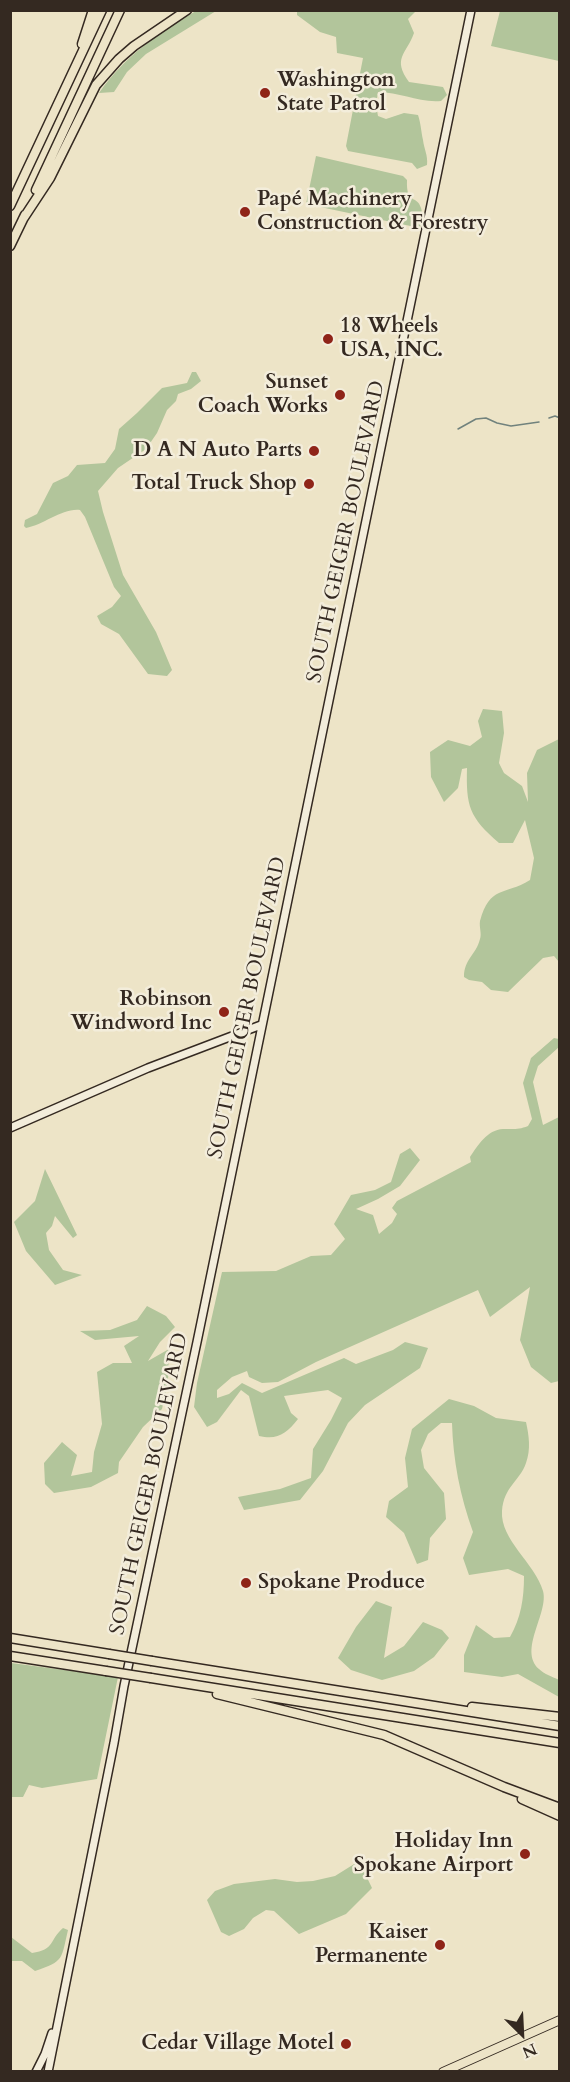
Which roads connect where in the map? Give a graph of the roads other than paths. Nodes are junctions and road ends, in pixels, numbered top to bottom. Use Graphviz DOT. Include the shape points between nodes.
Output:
graph roads {
  1 [pos="93,10"];
  2 [pos="102,10"];
  3 [pos="120,10"];
  4 [pos="187,10"];
  5 [pos="471,10"];
  6 [pos="76,67"];
  7 [pos="10,206"];
  8 [pos="23,219"];
  9 [pos="10,246"];
  10 [pos="261,1025"];
  11 [pos="10,1128"];
  12 [pos="10,1638"];
  13 [pos="10,1656"];
  14 [pos="185,1684"];
  15 [pos="376,1696"];
  16 [pos="560,1717"];
  17 [pos="560,1726"];
  18 [pos="560,1743"];
  19 [pos="504,1786"];
  20 [pos="560,1808"];
  21 [pos="560,1816"];
  22 [pos="59,2013"];
  23 [pos="560,2020"];
  24 [pos="36,2072"];
  25 [pos="48,2072"];
  26 [pos="443,2072"];
  1 -- 6 [label="highway"];
  2 -- 6 [label="highway"];
  3 -- 8 [label="highway"];
  4 -- 8 [label="highway" via="134,46 96,85 50,178"];
  5 -- 10 [label="street, SOUTH GEIGER BOULEVARD"];
  6 -- 7 [label="highway"];
  8 -- 9 [label="highway"];
  10 -- 11 [label="street" via="148,1068"];
  10 -- 22 [label="street, SOUTH GEIGER BOULEVARD"];
  12 -- 15 [label="highway, bridge"];
  13 -- 14 [label="highway, bridge"];
  14 -- 18 [label="highway"];
  14 -- 19 [label="highway" via="384,1735"];
  15 -- 16 [label="highway"];
  15 -- 17 [label="highway"];
  19 -- 20 [label="highway"];
  19 -- 21 [label="highway"];
  22 -- 24 [label="street"];
  22 -- 25 [label="street"];
  23 -- 26 [label="main road"];
}
